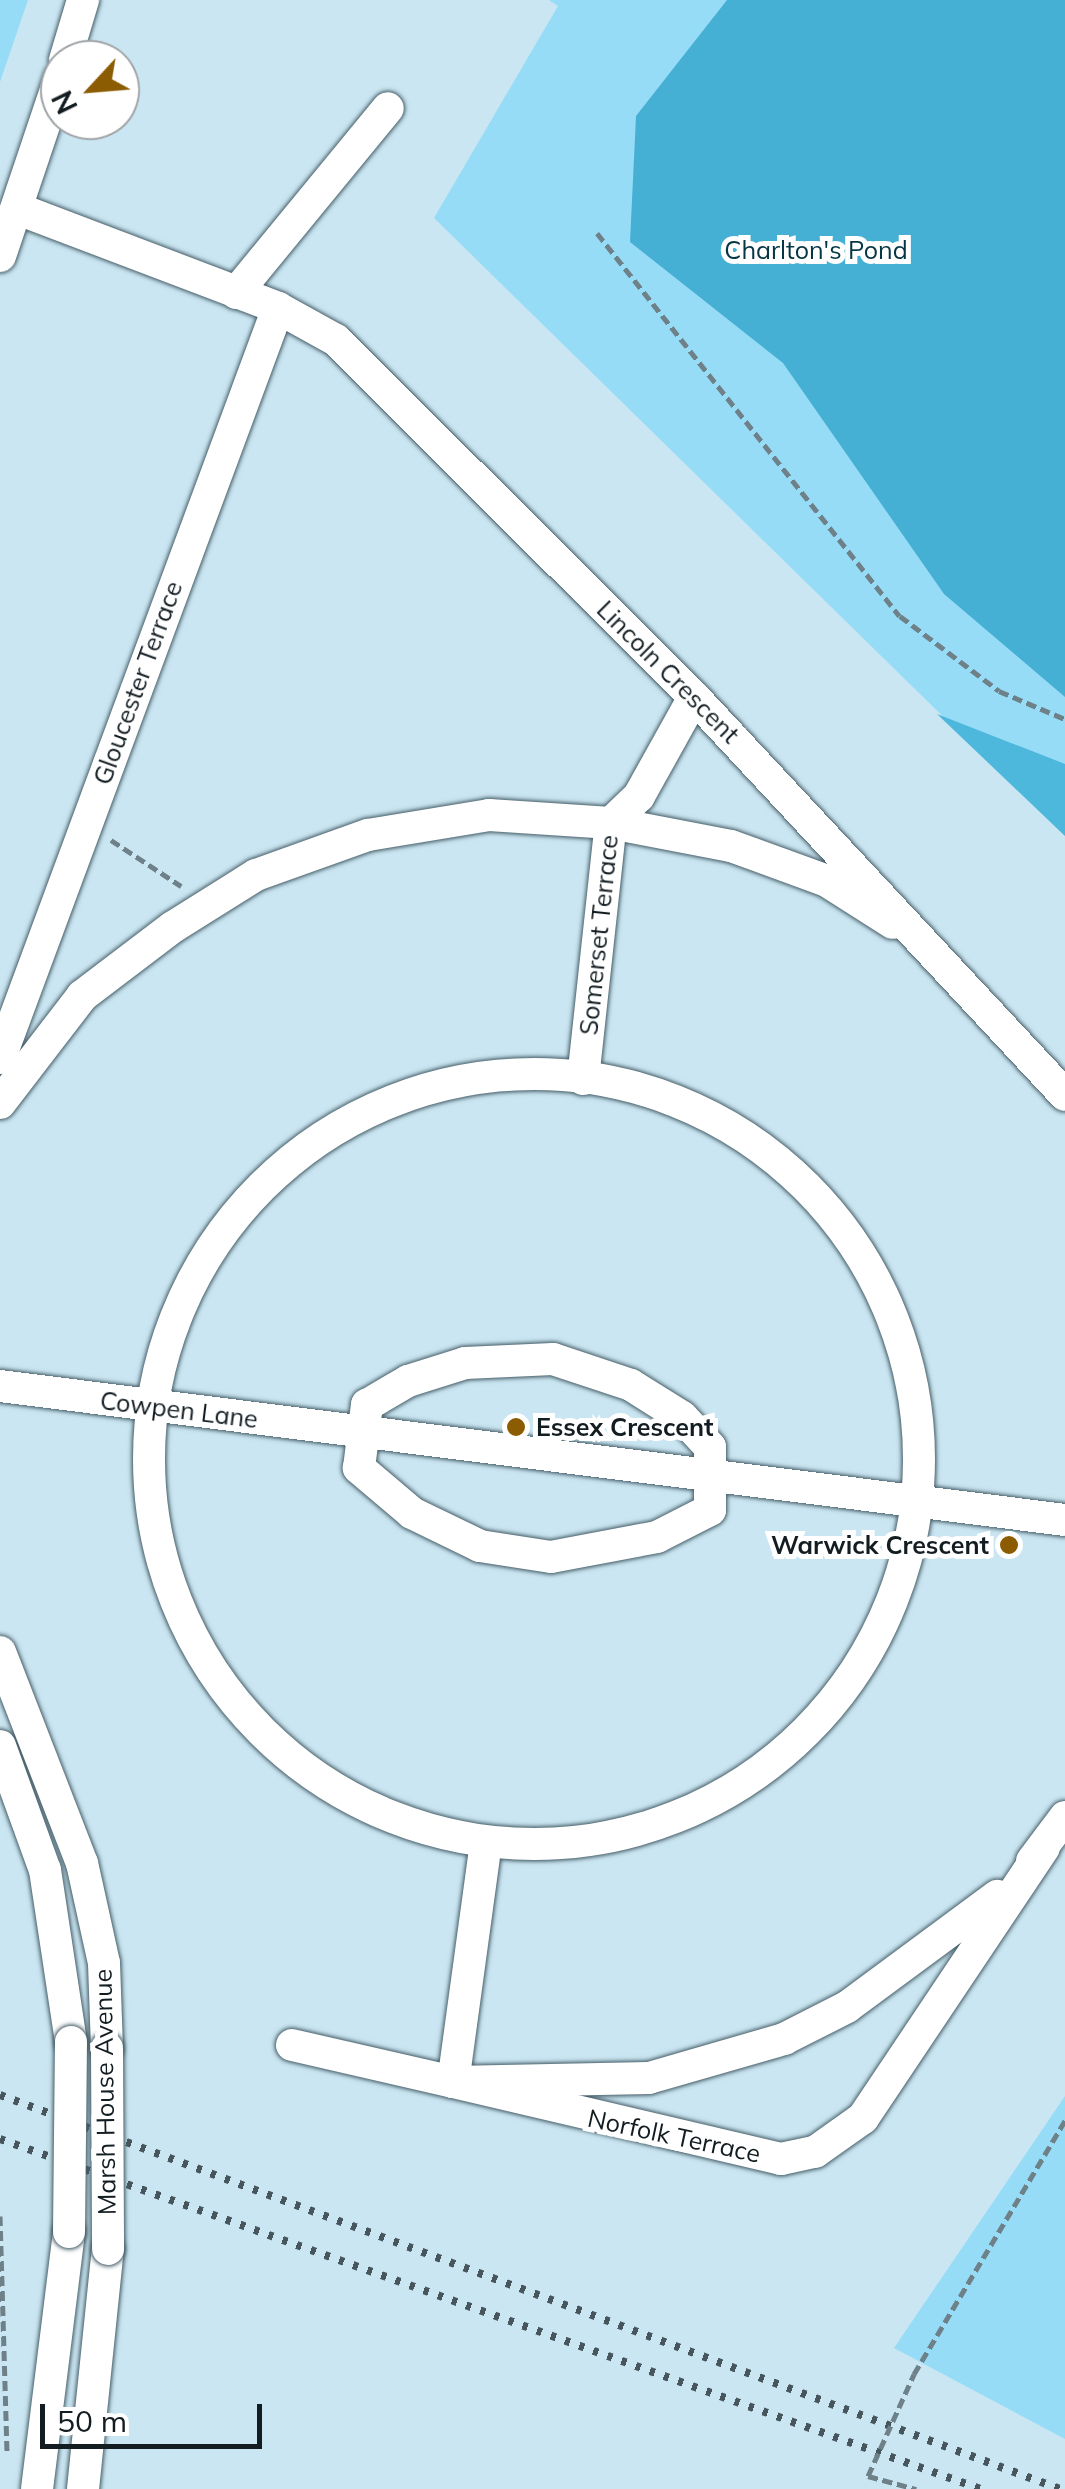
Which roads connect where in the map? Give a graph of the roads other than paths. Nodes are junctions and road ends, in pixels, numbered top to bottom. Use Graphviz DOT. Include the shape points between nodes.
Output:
graph roads {
  1 [pos="83,0"];
  2 [pos="71,40"];
  3 [pos="392,103"];
  4 [pos="40,140"];
  5 [pos="18,209"];
  6 [pos="0,256"];
  7 [pos="236,293"];
  8 [pos="278,308"];
  9 [pos="694,697"];
  10 [pos="611,823"];
  11 [pos="936,950"];
  12 [pos="34,963"];
  13 [pos="82,996"];
  14 [pos="0,1058"];
  15 [pos="583,1079"];
  16 [pos="1065,1094"];
  17 [pos="0,1102"];
  18 [pos="0,1386"];
  19 [pos="150,1407"];
  20 [pos="359,1433"];
  21 [pos="716,1476"];
  22 [pos="914,1502"];
  23 [pos="1065,1520"];
  24 [pos="0,1652"];
  25 [pos="0,1746"];
  26 [pos="1065,1816"];
  27 [pos="486,1842"];
  28 [pos="1044,1848"];
  29 [pos="292,2045"];
  30 [pos="453,2082"];
  31 [pos="37,2489"];
  32 [pos="84,2489"];
  1 -- 2 [label="street"];
  3 -- 7 [label="street"];
  4 -- 5 [label="street"];
  5 -- 6 [label="street"];
  5 -- 7 [label="street, Lincoln Crescent"];
  7 -- 8 [label="street, Lincoln Crescent"];
  8 -- 9 [label="street, Lincoln Crescent" via="336,340"];
  8 -- 12 [label="street, Gloucester Terrace"];
  9 -- 10 [label="street, Somerset Terrace" via="639,796"];
  9 -- 11 [label="street, Lincoln Crescent"];
  10 -- 11 [label="street" via="730,846 826,882"];
  10 -- 13 [label="street" via="489,815 368,835 256,875"];
  10 -- 15 [label="street, Somerset Terrace"];
  11 -- 16 [label="street, Lincoln Crescent"];
  12 -- 13 [label="street"];
  12 -- 14 [label="street, Gloucester Terrace"];
  13 -- 17 [label="street"];
  15 -- 19 [label="street" via="452,1082 359,1115 293,1158 230,1226 185,1296"];
  15 -- 22 [label="street" via="650,1090 724,1120 793,1170 847,1228 887,1296 906,1361 919,1457"];
  18 -- 19 [label="street, Cowpen Lane"];
  19 -- 20 [label="street, Cowpen Lane"];
  19 -- 27 [label="street" via="146,1498 156,1550 175,1605 242,1713 285,1755 380,1812"];
  20 -- 21 [label="street, Cowpen Lane"];
  20 -- 21 [label="street" via="367,1405 408,1381 465,1363 553,1359 631,1385 682,1417 710,1447"];
  20 -- 21 [label="street" via="359,1468 412,1513 480,1546 551,1557 656,1537 710,1510"];
  21 -- 22 [label="street, Cowpen Lane"];
  22 -- 23 [label="street, Cowpen Lane"];
  22 -- 27 [label="street" via="885,1621 826,1708 782,1751 736,1786 626,1832"];
  24 -- 32 [label="street, Marsh House Avenue, bridge" via="82,1862 104,1963 108,2249"];
  25 -- 31 [label="street, Marsh House Avenue, bridge" via="45,1870 71,2042 69,2232"];
  26 -- 28 [label="street"];
  27 -- 30 [label="street"];
  28 -- 30 [label="street" via="924,1958 784,2039 649,2078"];
  28 -- 30 [label="street, Norfolk Terrace" via="863,2118 816,2152 781,2159"];
  29 -- 30 [label="street"];
}
